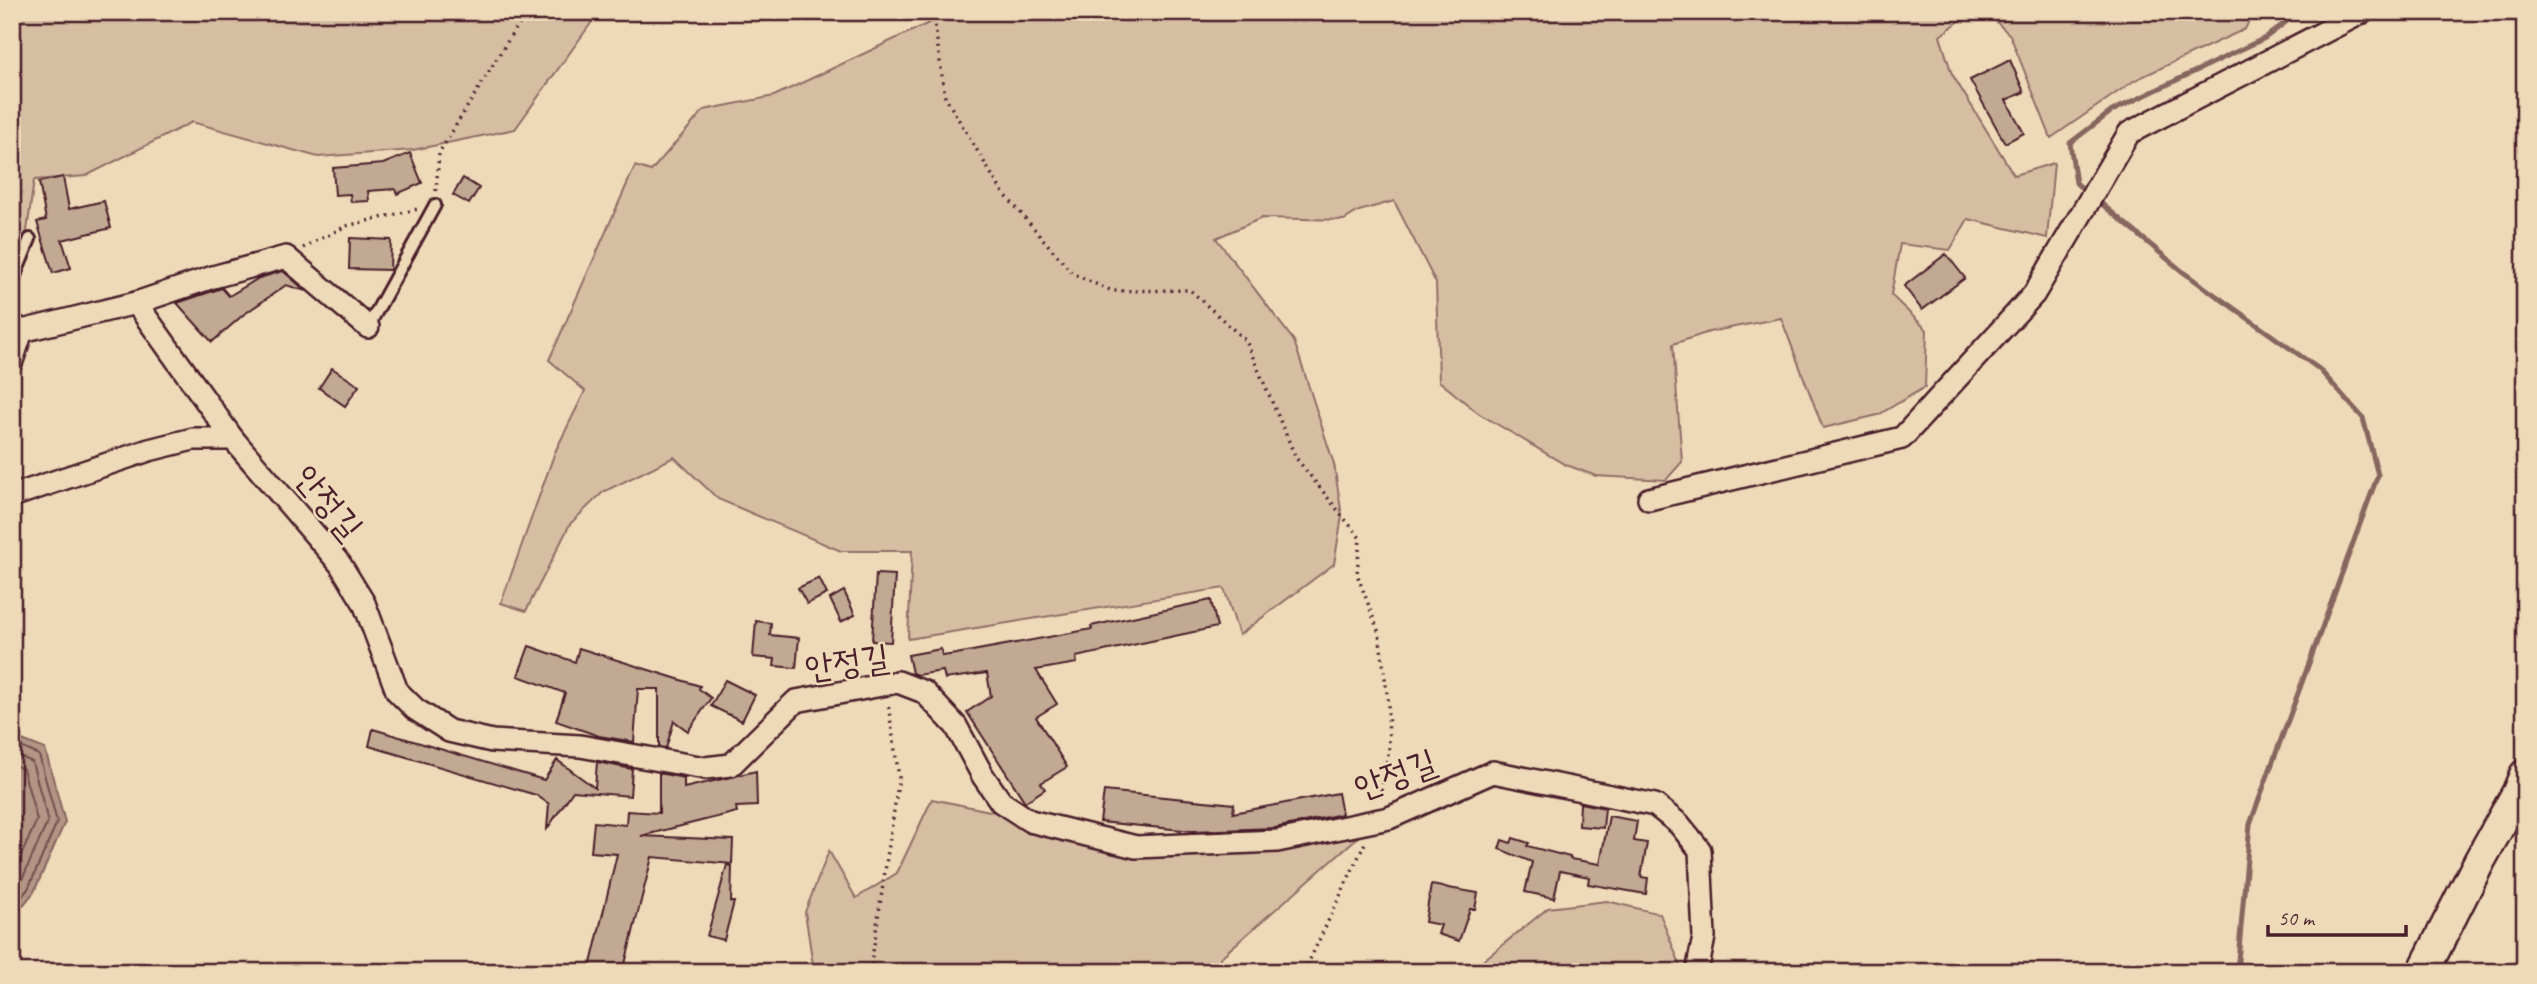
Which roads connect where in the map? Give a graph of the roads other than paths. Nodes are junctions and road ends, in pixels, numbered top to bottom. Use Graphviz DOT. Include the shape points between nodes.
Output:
graph roads {
  1 [pos="2363,12"];
  2 [pos="435,205"];
  3 [pos="30,239"];
  4 [pos="12,283"];
  5 [pos="136,303"];
  6 [pos="368,327"];
  7 [pos="17,328"];
  8 [pos="12,361"];
  9 [pos="233,439"];
  10 [pos="12,496"];
  11 [pos="1649,499"];
  12 [pos="2525,775"];
  13 [pos="1697,972"];
  14 [pos="2423,972"];
  1 -- 11 [label="street" via="2129,133 2035,294 1902,438"];
  2 -- 6 [label="lane"];
  3 -- 4 [label="lane"];
  5 -- 6 [label="street" via="286,257"];
  5 -- 7 [label="street"];
  5 -- 9 [label="street, 안정길"];
  7 -- 8 [label="street"];
  9 -- 10 [label="street" via="193,439 149,450"];
  9 -- 13 [label="street, 안정길" via="340,564 364,603 397,691 449,731 492,741 580,746 705,768 732,765 796,701 898,682 924,692 956,726 1001,802 1030,821 1136,847 1277,841 1389,818 1493,772 1655,805 1679,824 1700,850 1704,937"];
  12 -- 14 [label="main road"];
}
